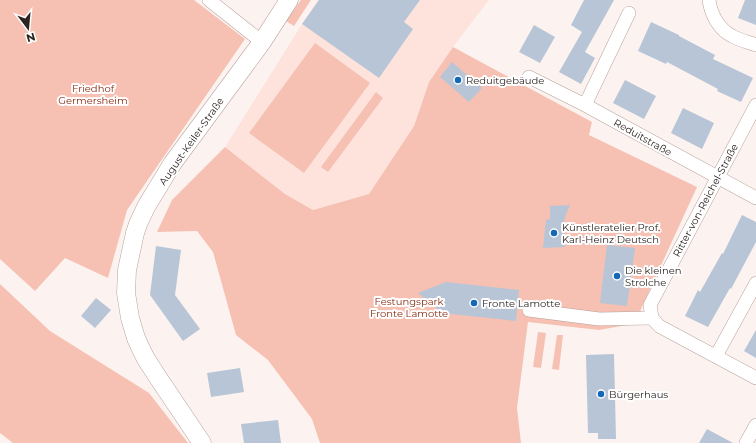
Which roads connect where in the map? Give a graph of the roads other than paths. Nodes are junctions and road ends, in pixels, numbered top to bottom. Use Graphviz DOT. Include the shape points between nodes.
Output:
graph roads {
  1 [pos="209,0"];
  2 [pos="289,0"];
  3 [pos="709,0"];
  4 [pos="629,13"];
  5 [pos="262,42"];
  6 [pos="756,45"];
  7 [pos="529,77"];
  8 [pos="585,105"];
  9 [pos="756,106"];
  10 [pos="718,178"];
  11 [pos="756,198"];
  12 [pos="756,283"];
  13 [pos="529,310"];
  14 [pos="652,318"];
  15 [pos="716,356"];
  16 [pos="756,378"];
  17 [pos="756,425"];
  18 [pos="202,443"];
  19 [pos="746,443"];
  1 -- 5 [label="street"];
  2 -- 5 [label="street, August-Keiler-Straße"];
  3 -- 6 [label="street" via="713,15 722,29 732,36"];
  4 -- 8 [label="street"];
  5 -- 18 [label="street, August-Keiler-Straße" via="172,164 146,207 135,233 127,270 126,293 136,338 146,359"];
  7 -- 8 [label="street, Reduitstraße"];
  8 -- 10 [label="street, Reduitstraße"];
  9 -- 10 [label="street, Ritter-von-Reichel-Straße"];
  10 -- 11 [label="street, Reduitstraße"];
  10 -- 14 [label="street, Ritter-von-Reichel-Straße" via="650,305"];
  12 -- 15 [label="street"];
  13 -- 14 [label="street" via="599,319"];
  14 -- 15 [label="street" via="659,326"];
  15 -- 16 [label="street"];
  17 -- 19 [label="street"];
}
